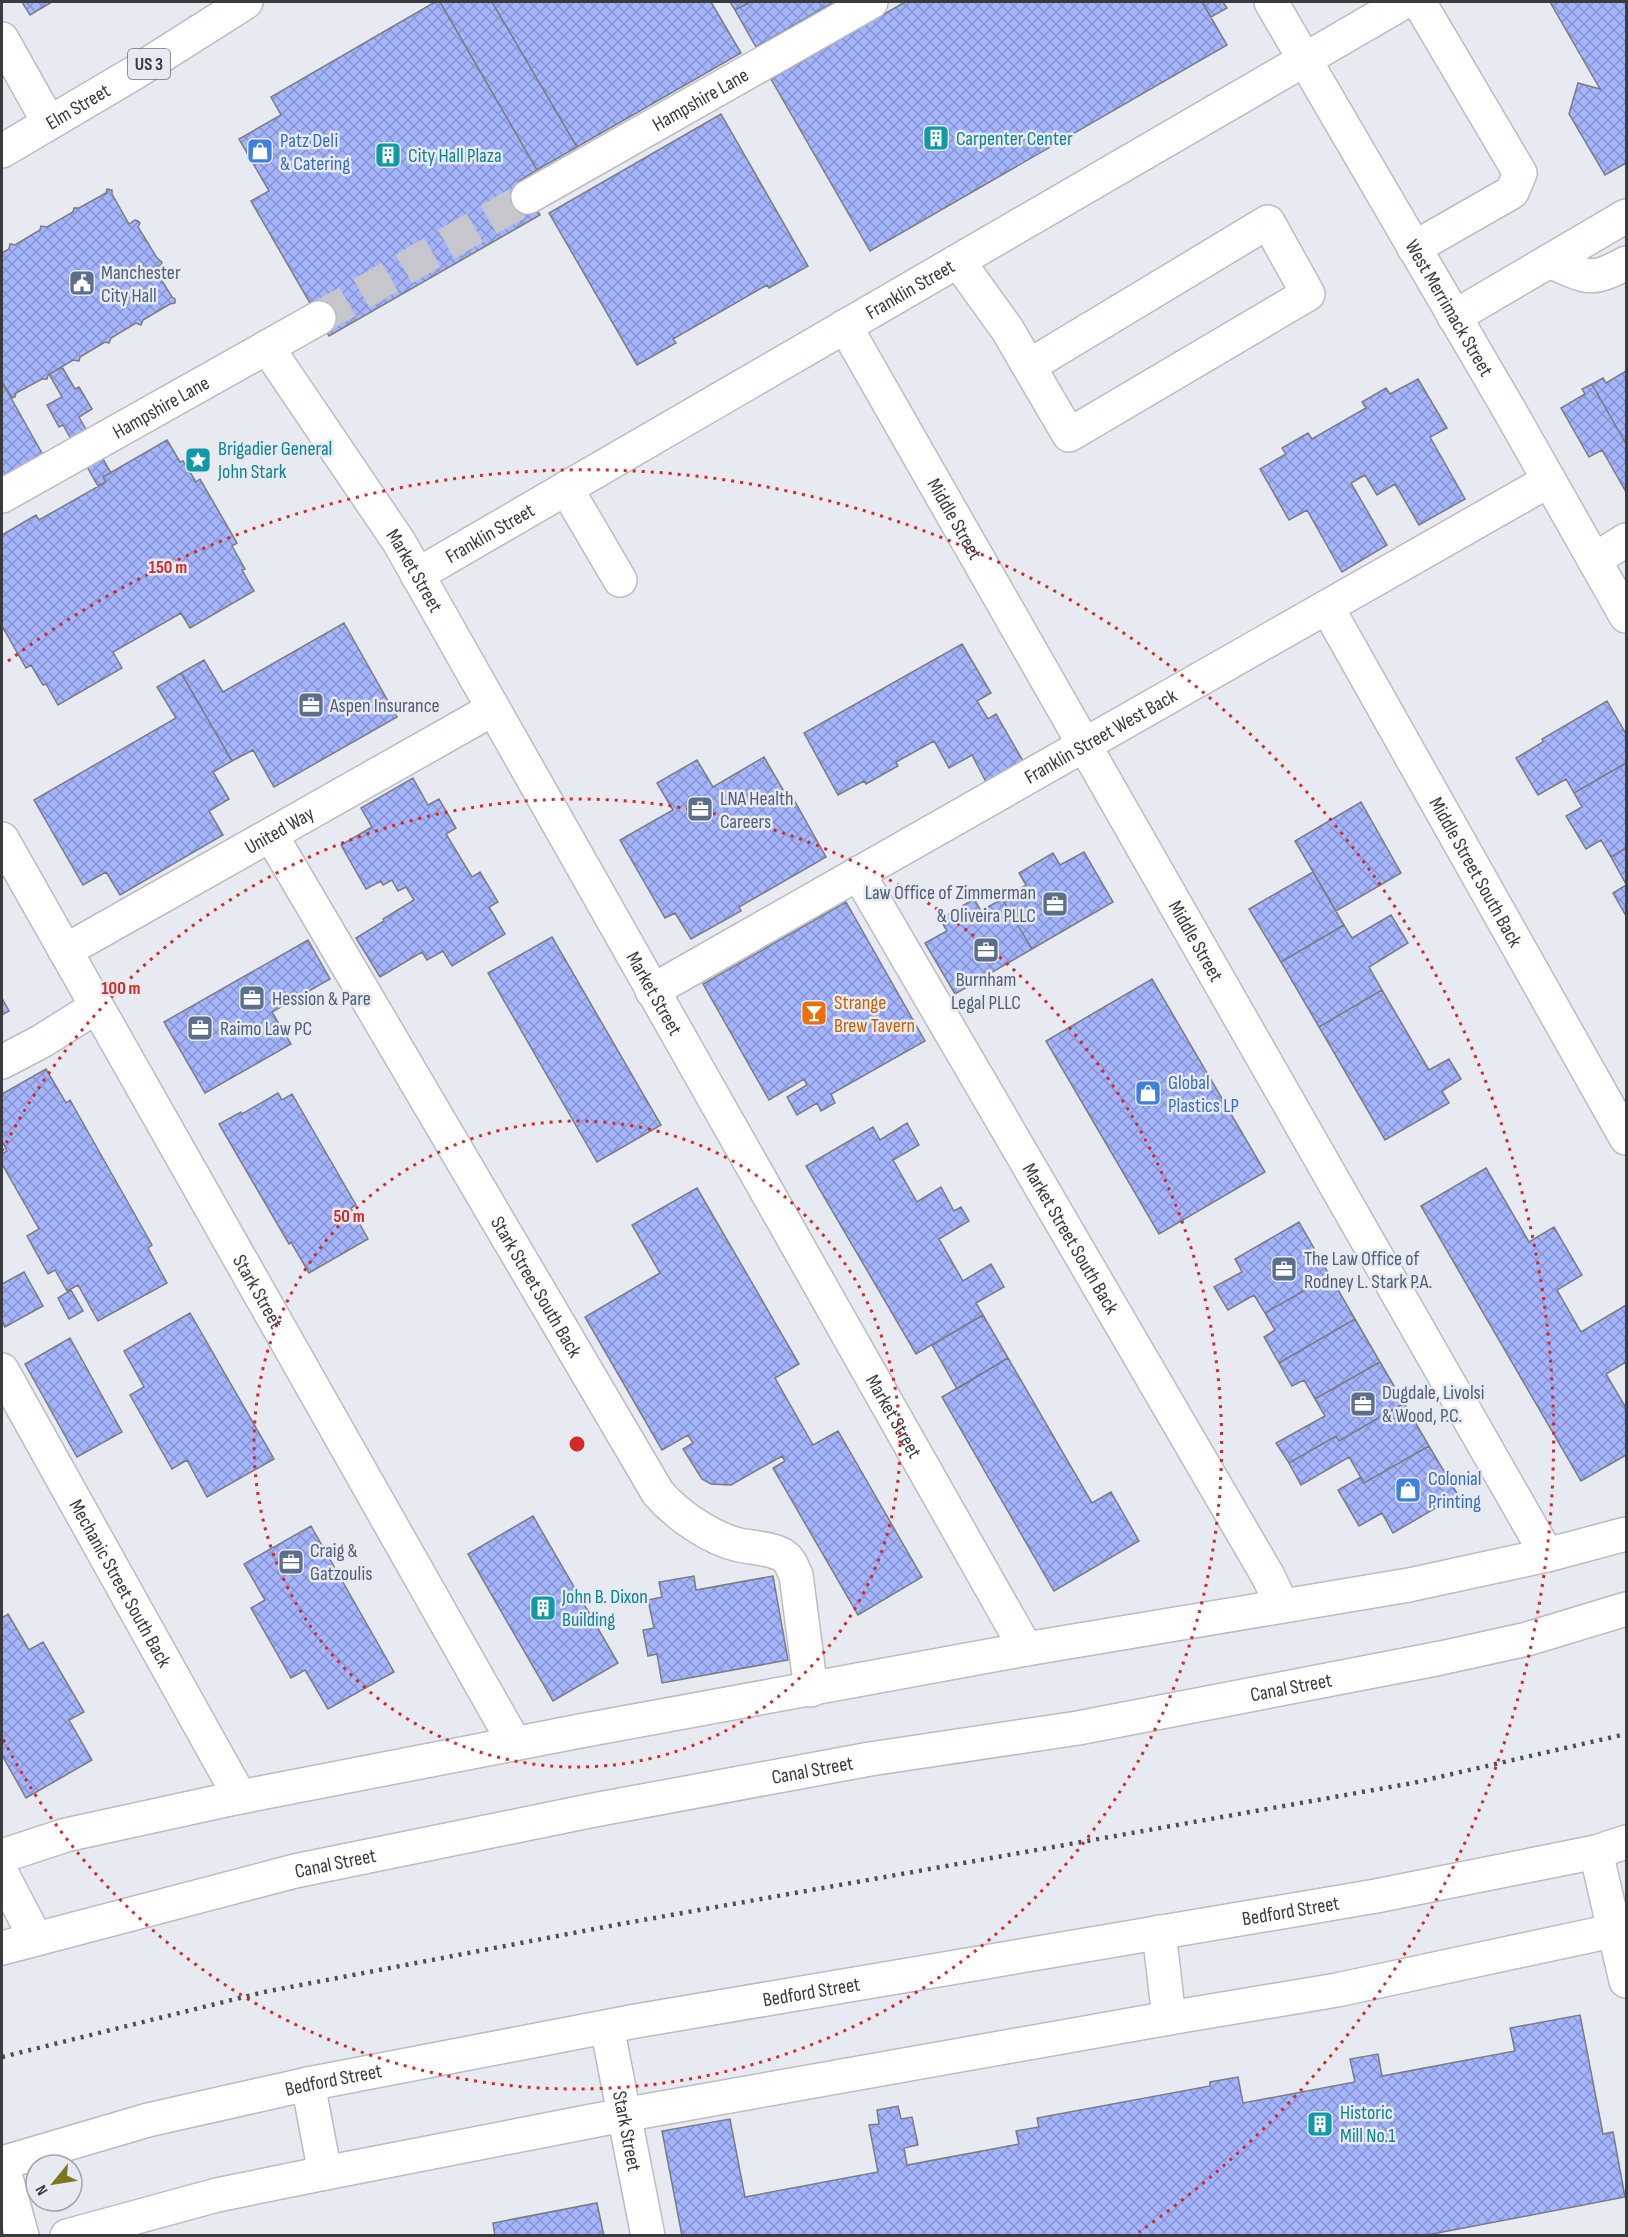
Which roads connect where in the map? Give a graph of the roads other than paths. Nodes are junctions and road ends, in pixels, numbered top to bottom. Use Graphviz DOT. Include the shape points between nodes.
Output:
graph roads {
  1 [pos="246,2"];
  2 [pos="871,2"];
  3 [pos="1271,2"];
  4 [pos="1404,2"];
  5 [pos="1419,2"];
  6 [pos="2,39"];
  7 [pos="1304,60"];
  8 [pos="49,123"];
  9 [pos="2,151"];
  10 [pos="528,196"];
  11 [pos="1626,216"];
  12 [pos="1414,248"];
  13 [pos="958,261"];
  14 [pos="1549,261"];
  15 [pos="1626,263"];
  16 [pos="1454,317"];
  17 [pos="319,318"];
  18 [pos="846,326"];
  19 [pos="267,347"];
  20 [pos="1029,366"];
  21 [pos="1548,481"];
  22 [pos="566,488"];
  23 [pos="2,496"];
  24 [pos="1626,540"];
  25 [pos="1594,560"];
  26 [pos="417,575"];
  27 [pos="620,580"];
  28 [pos="1327,607"];
  29 [pos="1626,616"];
  30 [pos="493,709"];
  31 [pos="1085,745"];
  32 [pos="271,835"];
  33 [pos="2,839"];
  34 [pos="858,873"];
  35 [pos="65,951"];
  36 [pos="652,991"];
  37 [pos="96,1007"];
  38 [pos="2,1062"];
  39 [pos="1626,1138"];
  40 [pos="2,1370"];
  41 [pos="1626,1534"];
  42 [pos="1547,1555"];
  43 [pos="1282,1606"];
  44 [pos="1626,1609"];
  45 [pos="1026,1649"];
  46 [pos="811,1690"];
  47 [pos="515,1744"];
  48 [pos="240,1797"];
  49 [pos="1626,1842"];
  50 [pos="1596,1852"];
  51 [pos="2,1856"];
  52 [pos="2,1874"];
  53 [pos="1620,1930"];
  54 [pos="1159,1932"];
  55 [pos="36,1939"];
  56 [pos="2,1948"];
  57 [pos="1626,1981"];
  58 [pos="1169,2018"];
  59 [pos="608,2026"];
  60 [pos="308,2084"];
  61 [pos="623,2115"];
  62 [pos="2,2163"];
  63 [pos="325,2173"];
  64 [pos="22,2235"];
  65 [pos="66,2235"];
  66 [pos="648,2235"];
  1 -- 8 [label="street, Elm Street / US 3"];
  2 -- 10 [label="street, Hampshire Lane"];
  3 -- 7 [label="street, West Merrimack Street"];
  4 -- 7 [label="street, Franklin Street"];
  5 -- 12 [label="street" via="1520,173 1512,192"];
  6 -- 8 [label="street"];
  7 -- 12 [label="street, West Merrimack Street"];
  7 -- 13 [label="street, Franklin Street"];
  8 -- 9 [label="street, Elm Street / US 3"];
  11 -- 14 [label="street"];
  12 -- 16 [label="street, West Merrimack Street"];
  13 -- 18 [label="street, Franklin Street"];
  13 -- 20 [label="street"];
  14 -- 15 [label="street" via="1590,277"];
  14 -- 16 [label="street"];
  16 -- 21 [label="street, West Merrimack Street"];
  17 -- 19 [label="street, Hampshire Lane"];
  18 -- 22 [label="street, Franklin Street"];
  18 -- 31 [label="street, Middle Street"];
  19 -- 23 [label="street, Hampshire Lane"];
  19 -- 26 [label="street, Market Street" via="399,542"];
  20 -- 20 [label="street" via="1069,435 1308,294 1268,222"];
  21 -- 25 [label="street, West Merrimack Street"];
  21 -- 28 [label="street, Franklin Street West Back"];
  22 -- 26 [label="street, Franklin Street"];
  22 -- 27 [label="street"];
  24 -- 25 [label="street"];
  25 -- 29 [label="street, West Merrimack Street"];
  26 -- 30 [label="street, Market Street"];
  28 -- 31 [label="street, Franklin Street West Back"];
  28 -- 39 [label="street, Middle Street South Back"];
  30 -- 32 [label="street, United Way"];
  30 -- 36 [label="street, Market Street"];
  31 -- 34 [label="street, Franklin Street West Back"];
  31 -- 42 [label="street, Middle Street"];
  32 -- 35 [label="street, United Way"];
  32 -- 46 [label="street, Stark Street South Back" via="658,1493 699,1527 736,1544 783,1555 789,1561 796,1575"];
  33 -- 35 [label="street, Stark Street"];
  34 -- 36 [label="street, Franklin Street West Back"];
  34 -- 43 [label="street, Market Street South Back"];
  35 -- 37 [label="street, Stark Street"];
  36 -- 45 [label="street, Market Street"];
  37 -- 38 [label="street"];
  37 -- 47 [label="street, Stark Street"];
  40 -- 48 [label="street, Mechanic Street South Back"];
  41 -- 42 [label="street"];
  42 -- 43 [label="street" via="1409,1585"];
  43 -- 45 [label="street"];
  44 -- 55 [label="street, Canal Street" via="1527,1639 1441,1658 1078,1728 870,1759 617,1806 295,1871"];
  45 -- 46 [label="street"];
  46 -- 47 [label="street"];
  47 -- 48 [label="street"];
  48 -- 51 [label="street" via="66,1835"];
  49 -- 50 [label="street, Bedford Street"];
  50 -- 53 [label="street"];
  50 -- 54 [label="street, Bedford Street" via="1376,1896"];
  52 -- 55 [label="street"];
  53 -- 57 [label="street"];
  53 -- 58 [label="street" via="1337,1990"];
  54 -- 58 [label="street"];
  54 -- 59 [label="street, Bedford Street"];
  55 -- 56 [label="street, Canal Street"];
  58 -- 61 [label="street"];
  59 -- 60 [label="street, Bedford Street"];
  59 -- 61 [label="street, Stark Street"];
  60 -- 62 [label="street, Bedford Street" via="148,2120"];
  60 -- 63 [label="street"];
  61 -- 63 [label="street"];
  61 -- 66 [label="street, Stark Street"];
  62 -- 64 [label="street"];
  63 -- 65 [label="street" via="217,2195"];
}
